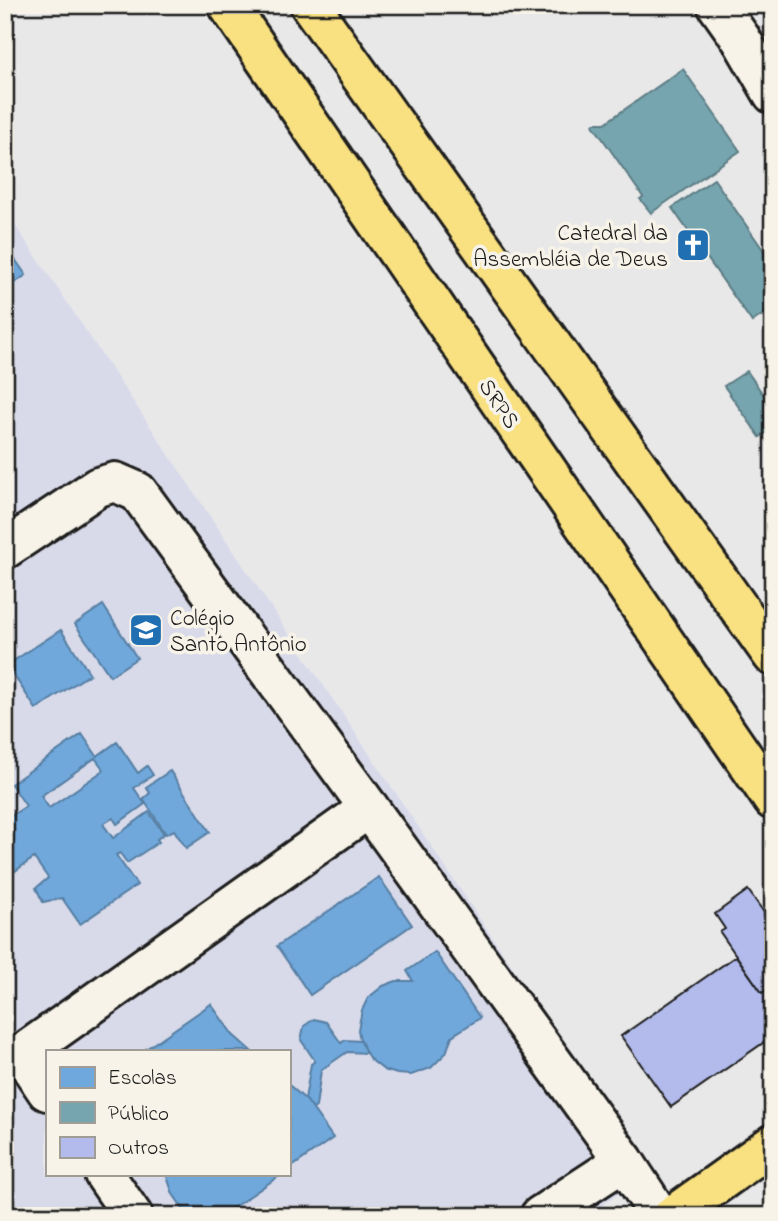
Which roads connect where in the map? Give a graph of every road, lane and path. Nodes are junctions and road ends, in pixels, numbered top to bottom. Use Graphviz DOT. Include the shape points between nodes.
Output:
graph roads {
  1 [pos="228,5"];
  2 [pos="310,5"];
  3 [pos="717,5"];
  4 [pos="773,94"];
  5 [pos="5,550"];
  6 [pos="773,656"];
  7 [pos="773,800"];
  8 [pos="369,807"];
  9 [pos="46,1090"];
  10 [pos="773,1144"];
  11 [pos="624,1161"];
  12 [pos="105,1176"];
  13 [pos="133,1216"];
  14 [pos="540,1216"];
  15 [pos="660,1216"];
  16 [pos="672,1216"];
  1 -- 7 [label="main road, SRPS"];
  2 -- 6 [label="main road"];
  3 -- 4 [label="lane"];
  5 -- 8 [label="lane" via="98,487 115,482 138,492"];
  8 -- 9 [label="lane" via="22,1054"];
  8 -- 11 [label="lane"];
  10 -- 16 [label="main road"];
  11 -- 14 [label="lane"];
  11 -- 15 [label="lane"];
  12 -- 13 [label="lane"];
}
